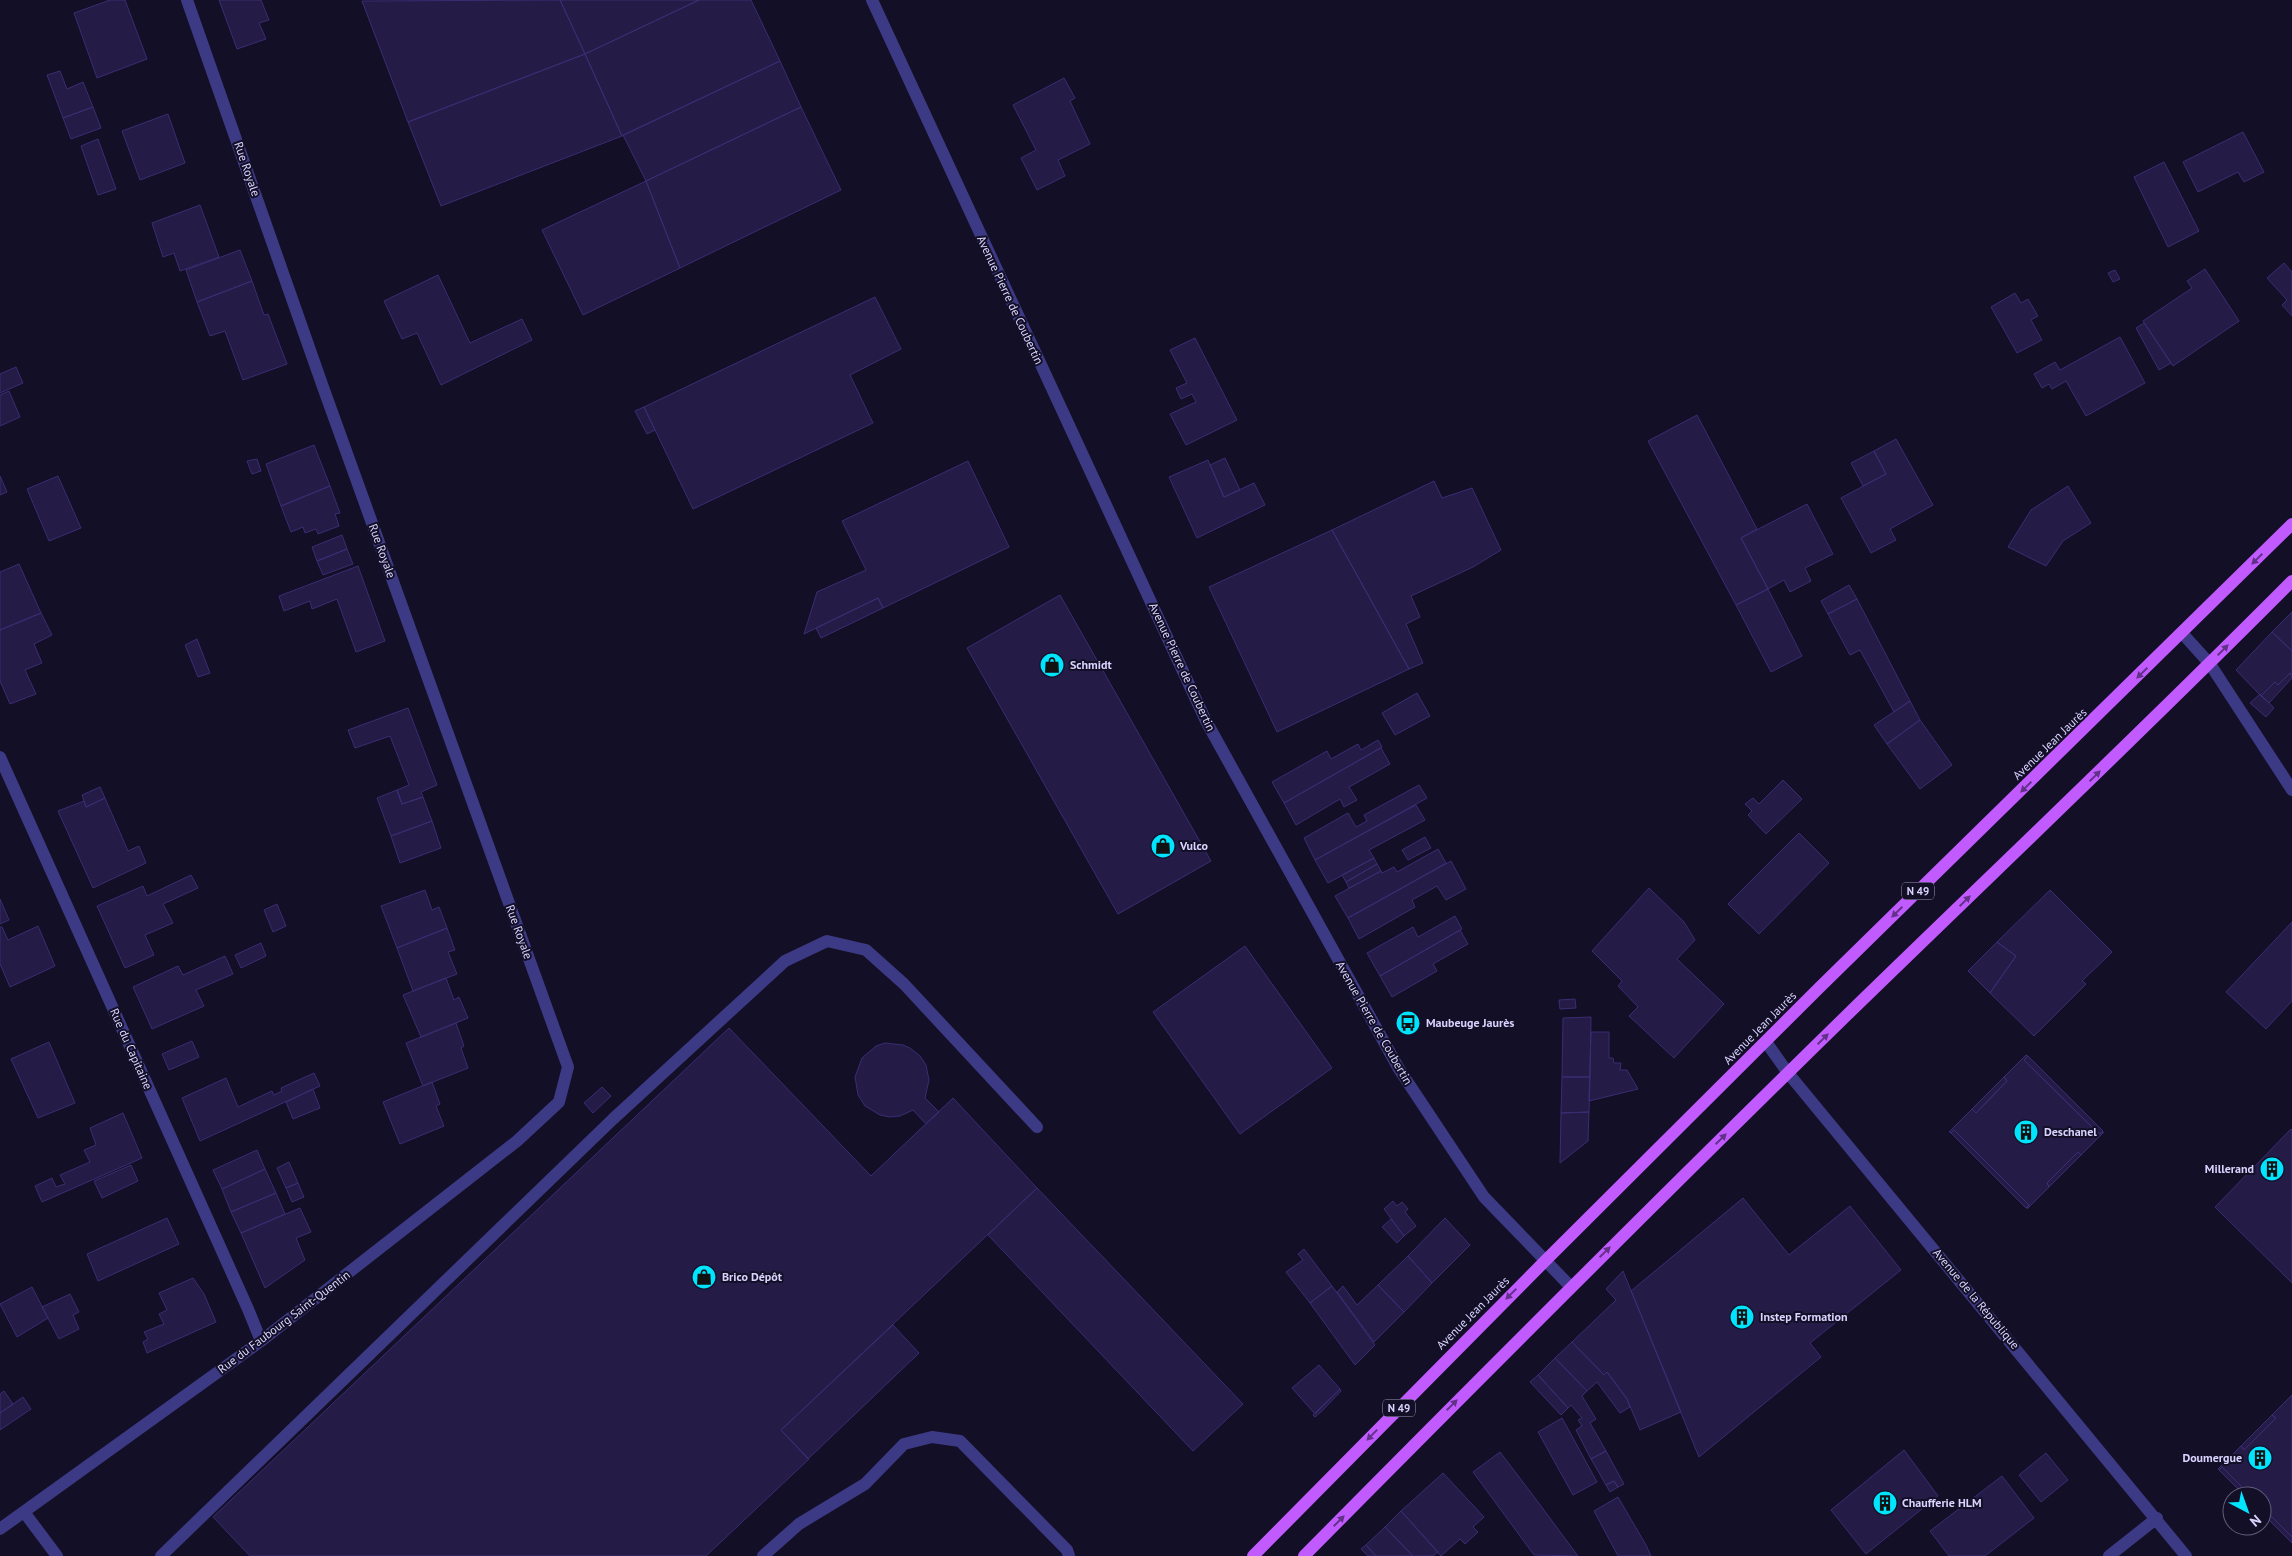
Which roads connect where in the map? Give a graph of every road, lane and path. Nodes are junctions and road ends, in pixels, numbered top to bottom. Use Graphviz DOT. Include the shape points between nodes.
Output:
graph roads {
  1 [pos="187,0"];
  2 [pos="872,0"];
  3 [pos="2292,524"];
  4 [pos="2292,581"];
  5 [pos="2182,633"];
  6 [pos="2210,664"];
  7 [pos="0,756"];
  8 [pos="2292,790"];
  9 [pos="1766,1042"];
  10 [pos="1788,1073"];
  11 [pos="559,1102"];
  12 [pos="1037,1127"];
  13 [pos="1546,1260"];
  14 [pos="1570,1286"];
  15 [pos="261,1341"];
  16 [pos="24,1512"];
  17 [pos="2156,1518"];
  18 [pos="0,1529"];
  19 [pos="56,1556"];
  20 [pos="161,1556"];
  21 [pos="763,1556"];
  22 [pos="1069,1556"];
  23 [pos="1254,1556"];
  24 [pos="1304,1556"];
  25 [pos="2109,1556"];
  26 [pos="2186,1556"];
  1 -- 11 [label="street, Rue Royale" via="568,1068"];
  2 -- 13 [label="street, Avenue Pierre de Coubertin" via="1206,721 1399,1069 1484,1197"];
  3 -- 5 [label="main road, Avenue Jean Jaurès / N 49, one-way"];
  6 -- 4 [label="main road, N 49, one-way"];
  5 -- 6 [label="street"];
  5 -- 9 [label="main road, Avenue Jean Jaurès / N 49, one-way"];
  6 -- 8 [label="street"];
  10 -- 6 [label="main road, N 49, one-way"];
  7 -- 15 [label="street, Rue du Capitaine"];
  9 -- 10 [label="street, Avenue de la République"];
  9 -- 13 [label="main road, Avenue Jean Jaurès / N 49"];
  14 -- 10 [label="main road, N 49, one-way"];
  10 -- 17 [label="street, Avenue de la République"];
  11 -- 15 [label="street, Rue du Faubourg Saint-Quentin" via="517,1141"];
  12 -- 20 [label="street" via="904,984 866,950 826,940 784,961 620,1113"];
  13 -- 14 [label="street, Avenue Pierre de Coubertin"];
  13 -- 23 [label="main road, Avenue Jean Jaurès / N 49, one-way"];
  24 -- 14 [label="main road, N 49, one-way"];
  15 -- 16 [label="street, Rue du Faubourg Saint-Quentin"];
  16 -- 18 [label="street, Rue du Faubourg Saint-Quentin"];
  16 -- 19 [label="street"];
  17 -- 25 [label="street"];
  17 -- 26 [label="street, Avenue de la République"];
  21 -- 22 [label="street" via="799,1524 865,1484 904,1444 932,1437 960,1441 1067,1550"];
}
